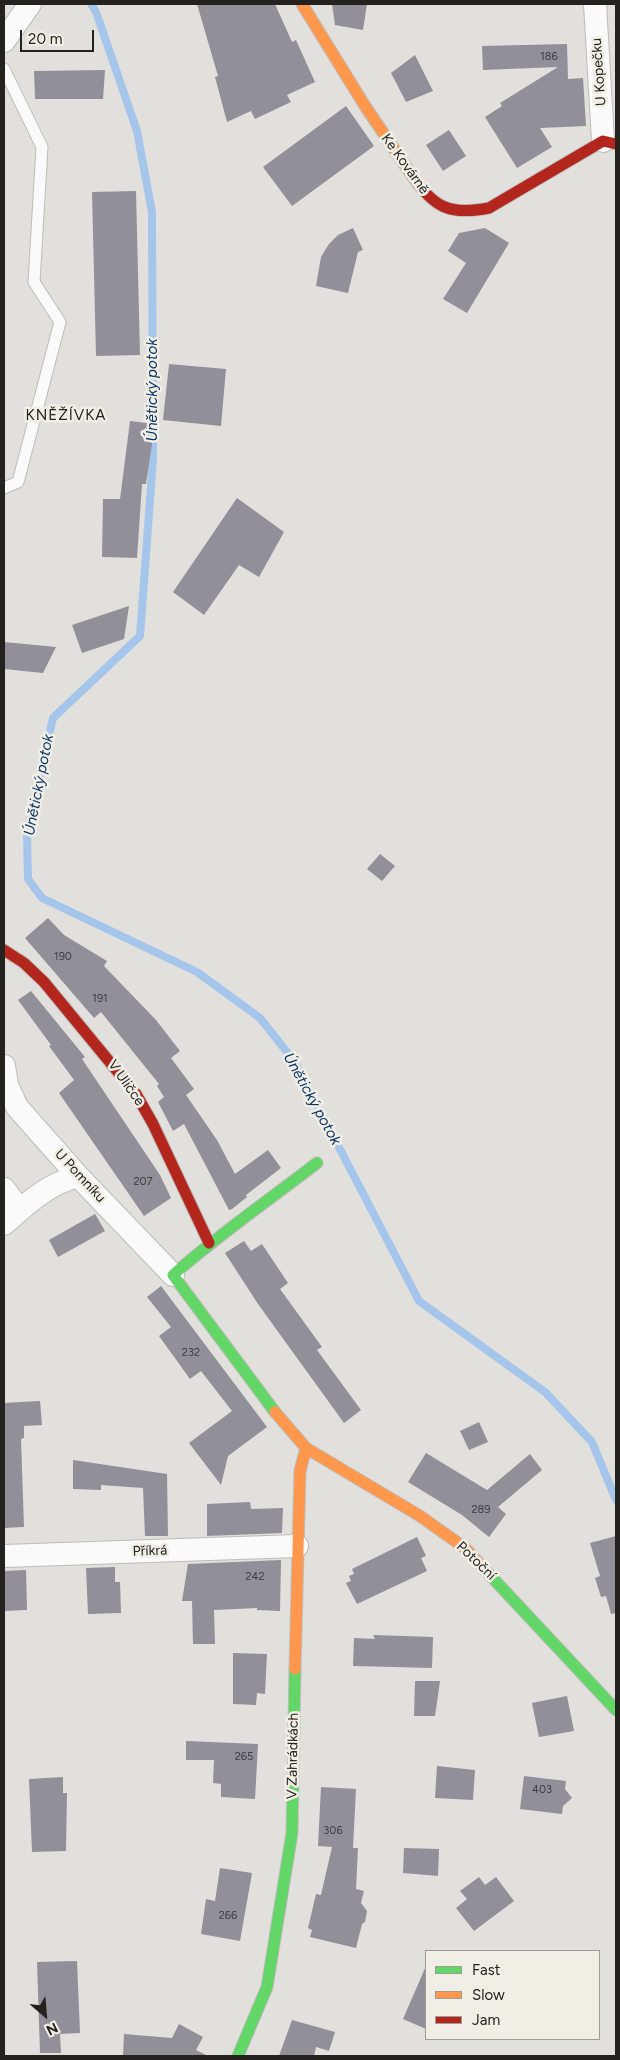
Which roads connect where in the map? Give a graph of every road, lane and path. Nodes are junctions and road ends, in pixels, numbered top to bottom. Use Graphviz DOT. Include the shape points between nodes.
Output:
graph roads {
  1 [pos="30,4"];
  2 [pos="302,4"];
  3 [pos="595,4"];
  4 [pos="4,41"];
  5 [pos="4,69"];
  6 [pos="610,142"];
  7 [pos="4,488"];
  8 [pos="4,950"];
  9 [pos="4,1066"];
  10 [pos="317,1163"];
  11 [pos="78,1176"];
  12 [pos="4,1189"];
  13 [pos="12,1217"];
  14 [pos="209,1243"];
  15 [pos="173,1275"];
  16 [pos="306,1448"];
  17 [pos="297,1546"];
  18 [pos="4,1556"];
  19 [pos="616,1710"];
  20 [pos="238,2056"];
  1 -- 4 [label="street"];
  2 -- 6 [label="street, Ke Kovárně" via="426,196 450,210 470,212 489,208"];
  3 -- 6 [label="street, U Kopečku"];
  5 -- 7 [label="lane" via="42,147 34,282 60,322 18,482"];
  8 -- 14 [label="street, V Uličce" via="44,982 136,1094"];
  9 -- 11 [label="street, U Pomníku" via="7,1085 17,1106"];
  10 -- 14 [label="street" via="238,1225"];
  11 -- 13 [label="street" via="57,1182"];
  11 -- 15 [label="street, U Pomníku"];
  12 -- 13 [label="street"];
  14 -- 15 [label="street"];
  15 -- 16 [label="street" via="267,1403"];
  16 -- 17 [label="street, V Zahrádkách" via="300,1471"];
  16 -- 19 [label="street, Potoční" via="420,1516 465,1548"];
  17 -- 18 [label="street, Příkrá"];
  17 -- 20 [label="street, V Zahrádkách" via="292,1833 267,1987"];
}
